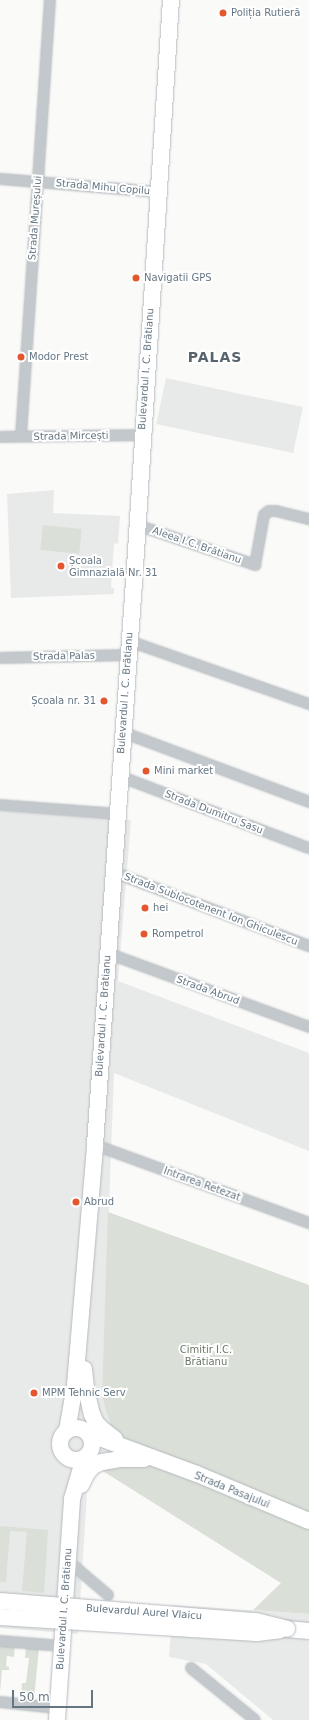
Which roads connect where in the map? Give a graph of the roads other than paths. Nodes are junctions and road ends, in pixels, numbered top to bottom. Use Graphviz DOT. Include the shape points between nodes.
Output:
graph roads {
  1 [pos="50,0"];
  2 [pos="171,0"];
  3 [pos="0,178"];
  4 [pos="38,182"];
  5 [pos="158,192"];
  6 [pos="21,436"];
  7 [pos="142,436"];
  8 [pos="0,437"];
  9 [pos="309,519"];
  10 [pos="137,525"];
  11 [pos="128,648"];
  12 [pos="0,658"];
  13 [pos="309,704"];
  14 [pos="122,732"];
  15 [pos="119,776"];
  16 [pos="309,802"];
  17 [pos="0,805"];
  18 [pos="117,814"];
  19 [pos="309,848"];
  20 [pos="113,872"];
  21 [pos="309,946"];
  22 [pos="107,953"];
  23 [pos="309,1027"];
  24 [pos="95,1145"];
  25 [pos="309,1224"];
  26 [pos="81,1323"];
  27 [pos="75,1385"];
  28 [pos="67,1431"];
  29 [pos="87,1432"];
  30 [pos="63,1453"];
  31 [pos="85,1457"];
  32 [pos="156,1459"];
  33 [pos="72,1499"];
  34 [pos="70,1520"];
  35 [pos="309,1521"];
  36 [pos="67,1560"];
  37 [pos="108,1595"];
  38 [pos="0,1601"];
  39 [pos="0,1617"];
  40 [pos="287,1629"];
  41 [pos="309,1631"];
  42 [pos="0,1640"];
  43 [pos="62,1646"];
  44 [pos="191,1668"];
  45 [pos="0,1702"];
  46 [pos="57,1714"];
  47 [pos="255,1720"];
  1 -- 4 [label="street, Strada Mureșului"];
  2 -- 5 [label="main road, Bulevardul I. C. Brătianu"];
  3 -- 4 [label="street, Strada Mihu Copilu"];
  4 -- 5 [label="street, Strada Mihu Copilu"];
  4 -- 6 [label="street, Strada Mureșului"];
  5 -- 7 [label="main road, Bulevardul I. C. Brătianu"];
  6 -- 7 [label="street, Strada Mircești"];
  6 -- 8 [label="street, Strada Mircești"];
  7 -- 10 [label="main road, Bulevardul I. C. Brătianu"];
  9 -- 10 [label="street, Aleea I.C. Brătianu" via="276,511 269,511 264,515 255,565"];
  10 -- 11 [label="main road, Bulevardul I. C. Brătianu"];
  11 -- 12 [label="street, Strada Palas"];
  11 -- 13 [label="street"];
  11 -- 14 [label="main road, Bulevardul I. C. Brătianu"];
  14 -- 15 [label="main road, Bulevardul I. C. Brătianu"];
  14 -- 16 [label="street"];
  15 -- 18 [label="main road, Bulevardul I. C. Brătianu"];
  15 -- 19 [label="street, Strada Dumitru Sasu"];
  17 -- 18 [label="street"];
  18 -- 20 [label="main road, Bulevardul I. C. Brătianu"];
  20 -- 21 [label="street, Strada Sublocotenent Ion Ghiculescu"];
  20 -- 22 [label="main road, Bulevardul I. C. Brătianu"];
  22 -- 23 [label="street, Strada Abrud"];
  22 -- 24 [label="main road, Bulevardul I. C. Brătianu"];
  24 -- 25 [label="street, Intrarea Retezat"];
  24 -- 26 [label="main road, Bulevardul I. C. Brătianu"];
  26 -- 27 [label="main road, Bulevardul I. C. Brătianu"];
  26 -- 32 [label="main road" via="88,1403 96,1423 112,1437"];
  27 -- 28 [label="main road, Bulevardul I. C. Brătianu"];
  27 -- 29 [label="main road, Bulevardul I. C. Brătianu"];
  28 -- 29 [label="main road" via="76,1428"];
  28 -- 30 [label="main road" via="60,1444"];
  29 -- 31 [label="main road" via="92,1448"];
  29 -- 32 [label="main road, Strada Pasajului"];
  30 -- 31 [label="main road" via="70,1459"];
  30 -- 33 [label="main road, Bulevardul I. C. Brătianu"];
  31 -- 32 [label="main road, Strada Pasajului" via="121,1454"];
  31 -- 33 [label="main road, Bulevardul I. C. Brătianu"];
  32 -- 34 [label="main road" via="112,1459 93,1466 83,1481"];
  32 -- 35 [label="main road, Strada Pasajului"];
  33 -- 34 [label="main road, Bulevardul I. C. Brătianu"];
  34 -- 36 [label="main road, Bulevardul I. C. Brătianu"];
  36 -- 37 [label="street"];
  36 -- 43 [label="main road, Bulevardul I. C. Brătianu"];
  38 -- 40 [label="main road, Bulevardul Aurel Vlaicu, bridge" via="256,1621"];
  39 -- 40 [label="main road, Bulevardul Aurel Vlaicu, bridge" via="256,1633"];
  40 -- 41 [label="main road, Bulevardul Aurel Vlaicu"];
  42 -- 43 [label="street"];
  43 -- 46 [label="main road, Bulevardul I. C. Brătianu"];
  44 -- 47 [label="street"];
  45 -- 46 [label="street"];
}
